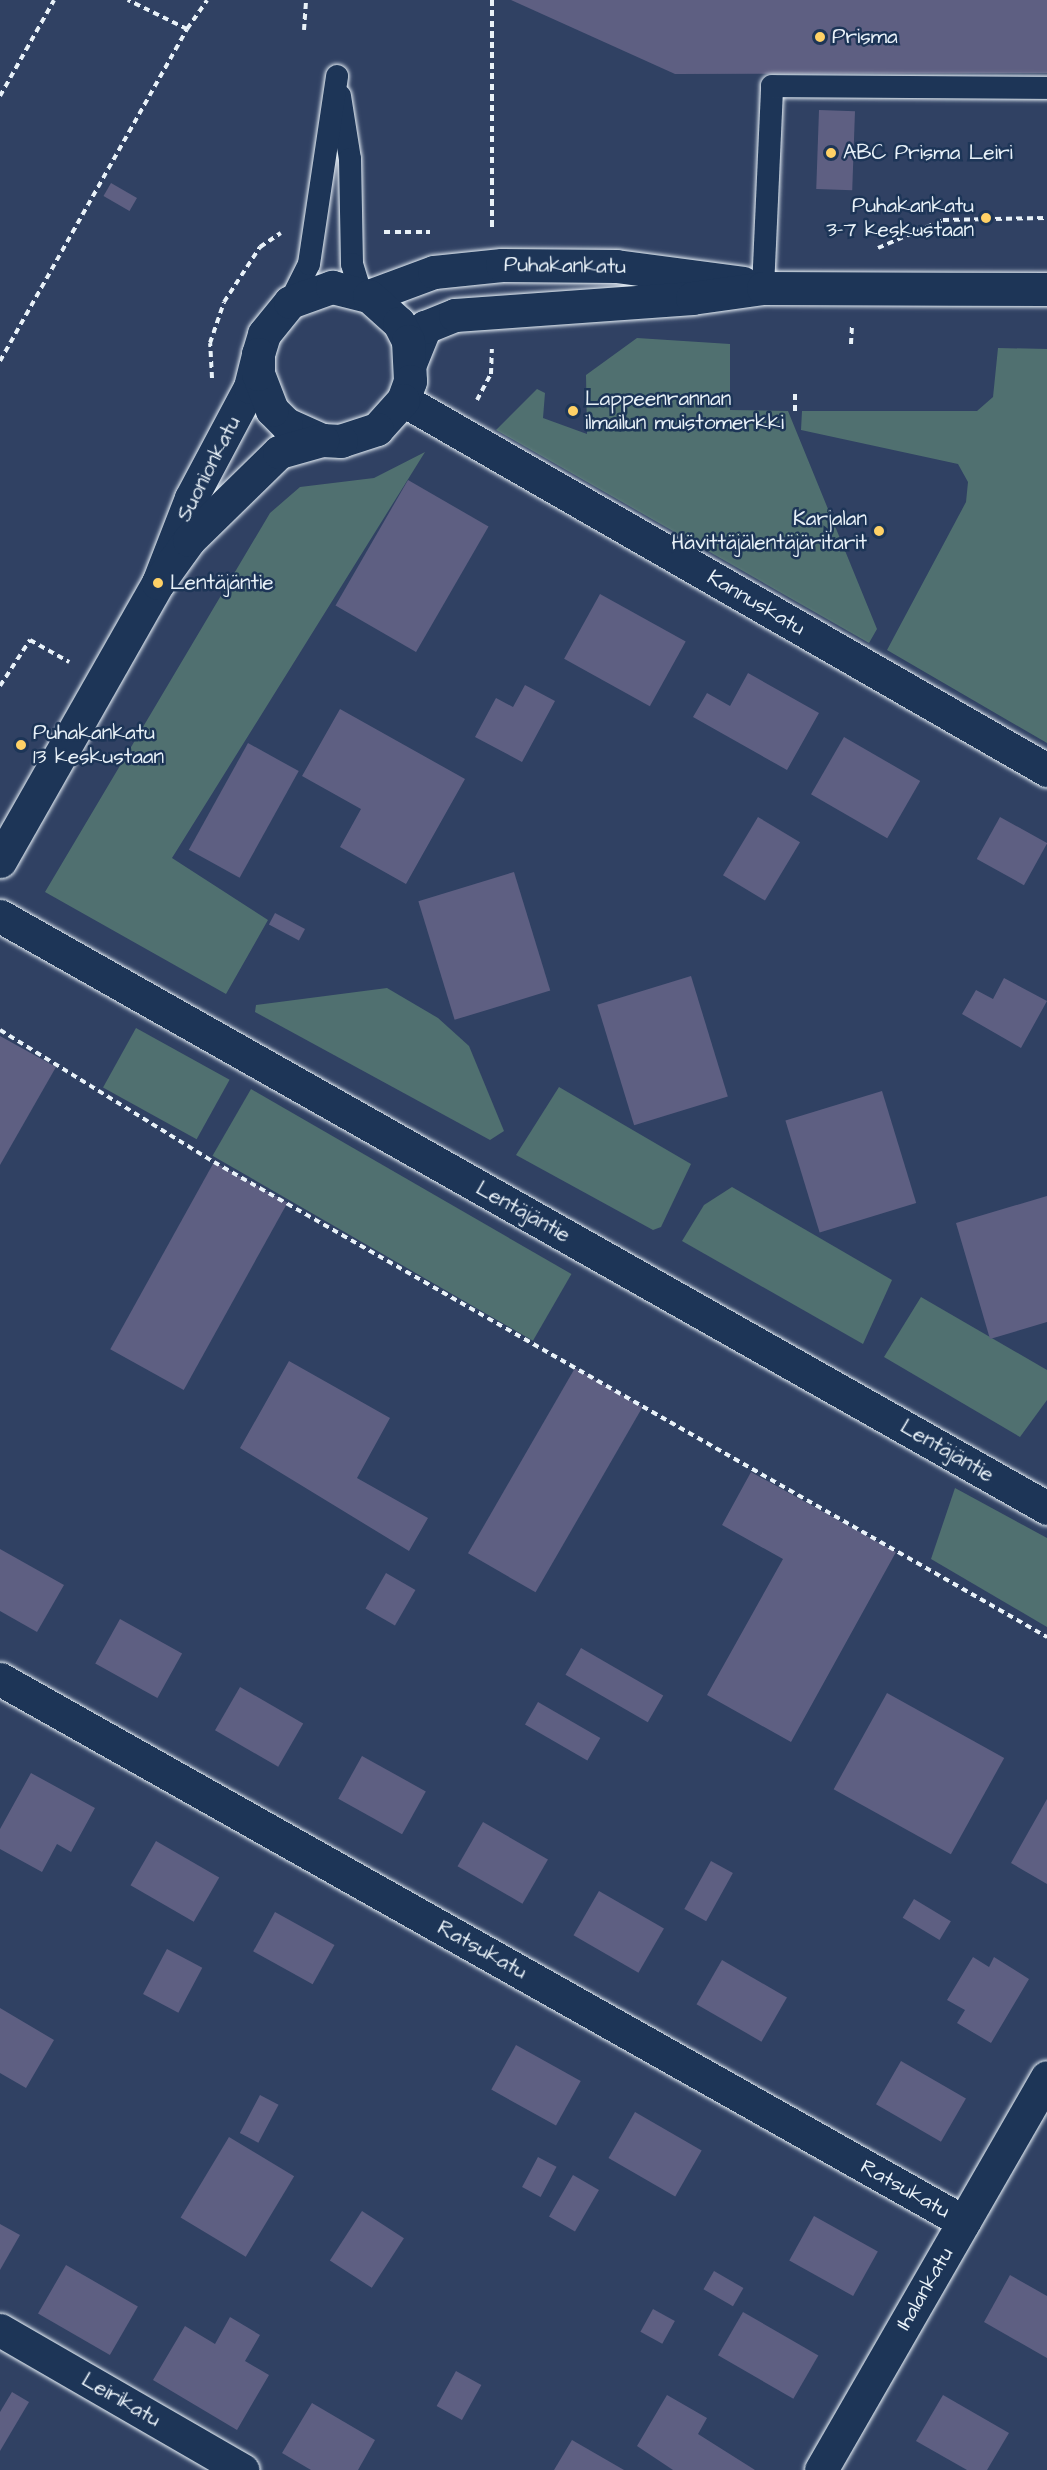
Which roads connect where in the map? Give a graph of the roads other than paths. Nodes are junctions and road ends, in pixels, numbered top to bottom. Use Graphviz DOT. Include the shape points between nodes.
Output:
graph roads {
  1 [pos="1047,88"];
  2 [pos="763,288"];
  3 [pos="1047,289"];
  4 [pos="365,294"];
  5 [pos="290,302"];
  6 [pos="258,354"];
  7 [pos="411,361"];
  8 [pos="403,400"];
  9 [pos="322,440"];
  10 [pos="158,583"];
  11 [pos="1047,770"];
  12 [pos="0,861"];
  13 [pos="0,916"];
  14 [pos="1047,1508"];
  15 [pos="0,1679"];
  16 [pos="1047,2077"];
  17 [pos="964,2222"];
  18 [pos="0,2330"];
  19 [pos="242,2470"];
  20 [pos="821,2470"];
  1 -- 2 [label="lane" via="772,86"];
  2 -- 3 [label="street, Puhakankatu"];
  2 -- 4 [label="street, Puhakankatu" via="694,273 502,265 434,272"];
  2 -- 7 [label="street, Puhakankatu" via="692,298 455,315 425,327"];
  4 -- 5 [label="street" via="332,287"];
  4 -- 5 [label="lane" via="351,264 350,159 337,76 309,264"];
  4 -- 7 [label="street" via="399,323"];
  5 -- 6 [label="street" via="274,316"];
  6 -- 9 [label="street" via="258,374 272,410 286,424"];
  6 -- 10 [label="street, Suonionkatu" via="243,402 191,498"];
  7 -- 8 [label="street"];
  8 -- 9 [label="street" via="368,433"];
  8 -- 11 [label="street, Kannuskatu"];
  9 -- 10 [label="street, Suonionkatu" via="292,445 258,470 189,540"];
  10 -- 12 [label="street, Suonionkatu"];
  13 -- 14 [label="street, Lentäjäntie"];
  15 -- 17 [label="street, Ratsukatu"];
  16 -- 17 [label="street, Ihalankatu"];
  17 -- 20 [label="street, Ihalankatu"];
  18 -- 19 [label="street, Leirikatu"];
}
